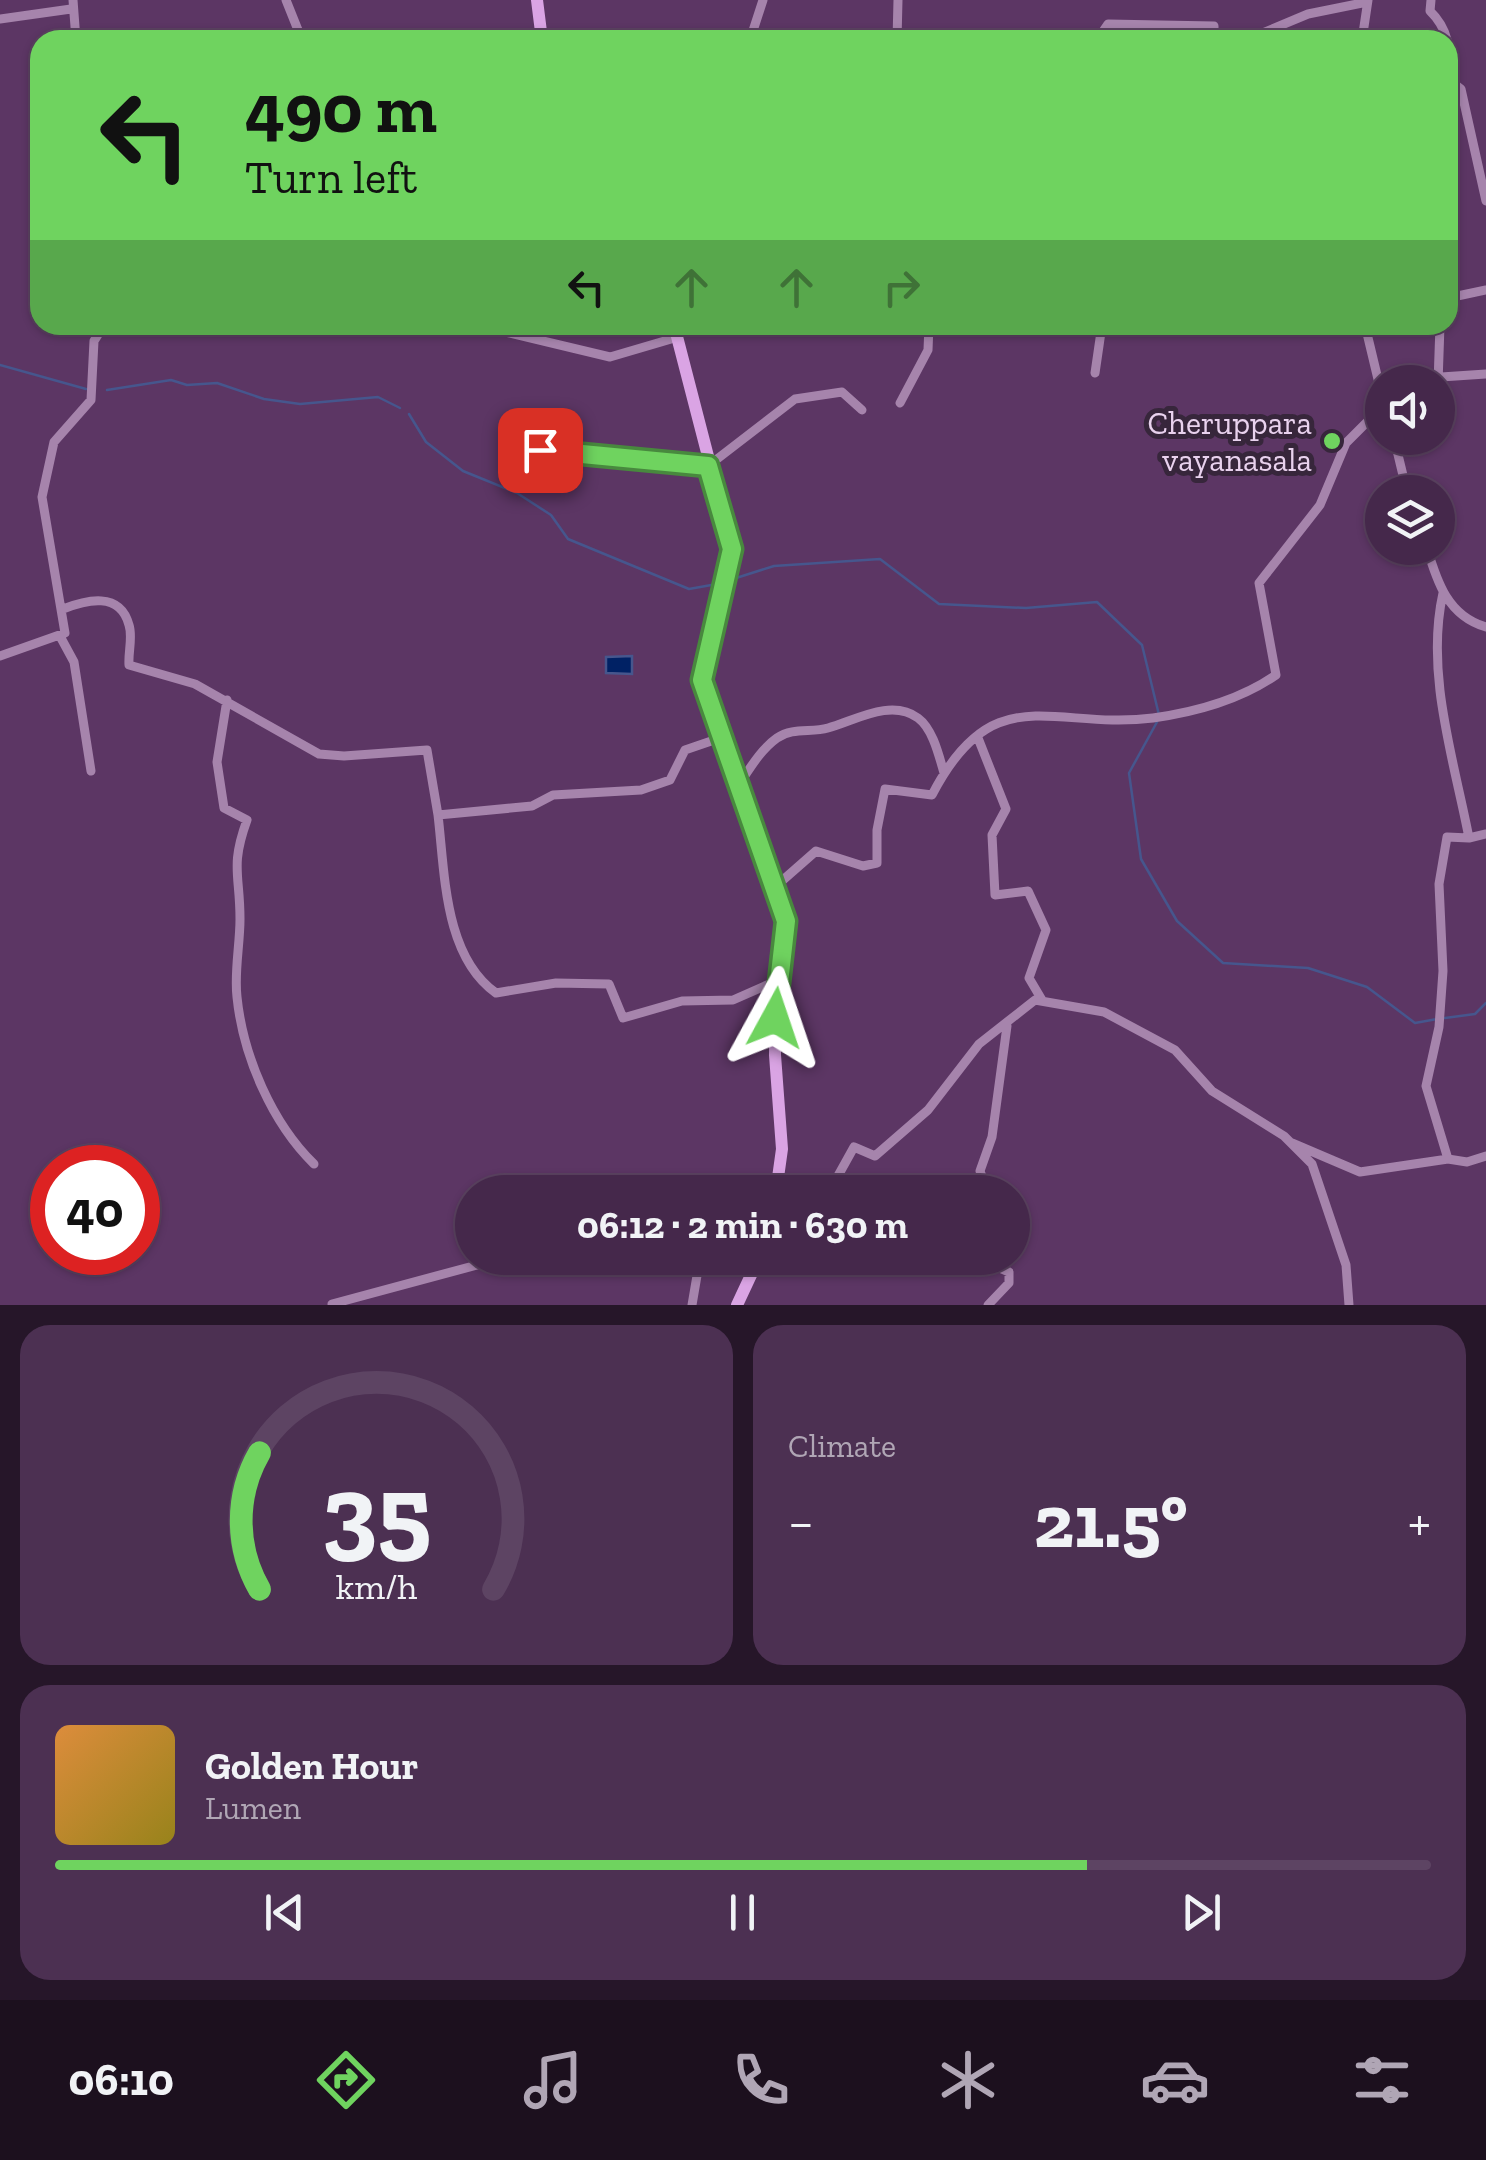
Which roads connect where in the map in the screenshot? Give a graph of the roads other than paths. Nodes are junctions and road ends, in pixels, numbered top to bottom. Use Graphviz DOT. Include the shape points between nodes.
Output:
graph roads {
  1 [pos="286,0"];
  2 [pos="537,0"];
  3 [pos="763,0"];
  4 [pos="898,0"];
  5 [pos="1430,0"];
  6 [pos="1368,1"];
  7 [pos="72,4"];
  8 [pos="0,19"];
  9 [pos="75,30"];
  10 [pos="298,30"];
  11 [pos="541,30"];
  12 [pos="753,30"];
  13 [pos="898,30"];
  14 [pos="1104,30"];
  15 [pos="1214,30"];
  16 [pos="1270,30"];
  17 [pos="1364,30"];
  18 [pos="1445,30"];
  19 [pos="1458,87"];
  20 [pos="1486,201"];
  21 [pos="1486,290"];
  22 [pos="1458,296"];
  23 [pos="98,335"];
  24 [pos="518,335"];
  25 [pos="666,335"];
  26 [pos="677,335"];
  27 [pos="929,335"];
  28 [pos="1101,335"];
  29 [pos="1367,335"];
  30 [pos="1440,335"];
  31 [pos="1375,365"];
  32 [pos="1439,365"];
  33 [pos="1095,372"];
  34 [pos="1486,374"];
  35 [pos="1455,378"];
  36 [pos="900,403"];
  37 [pos="862,410"];
  38 [pos="1365,423"];
  39 [pos="540,450"];
  40 [pos="708,466"];
  41 [pos="1432,565"];
  42 [pos="1443,593"];
  43 [pos="63,609"];
  44 [pos="1486,627"];
  45 [pos="61,638"];
  46 [pos="0,656"];
  47 [pos="227,700"];
  48 [pos="720,738"];
  49 [pos="978,738"];
  50 [pos="91,771"];
  51 [pos="944,773"];
  52 [pos="738,786"];
  53 [pos="438,815"];
  54 [pos="1486,834"];
  55 [pos="1469,838"];
  56 [pos="776,887"];
  57 [pos="776,982"];
  58 [pos="1042,1000"];
  59 [pos="1006,1026"];
  60 [pos="1289,1142"];
  61 [pos="1486,1156"];
  62 [pos="1448,1160"];
  63 [pos="314,1164"];
  64 [pos="778,1175"];
  65 [pos="838,1175"];
  66 [pos="982,1175"];
  67 [pos="455,1271"];
  68 [pos="697,1275"];
  69 [pos="751,1275"];
  70 [pos="1009,1275"];
  71 [pos="332,1304"];
  72 [pos="692,1305"];
  73 [pos="737,1305"];
  74 [pos="988,1305"];
  75 [pos="1350,1305"];
  1 -- 10 [label="street"];
  2 -- 11 [label="street"];
  3 -- 12 [label="street"];
  4 -- 13 [label="street"];
  5 -- 18 [label="street"];
  6 -- 16 [label="street"];
  6 -- 17 [label="street"];
  7 -- 8 [label="street"];
  7 -- 9 [label="street"];
  14 -- 15 [label="street" via="1108,24 1138,24"];
  19 -- 20 [label="street"];
  21 -- 22 [label="street"];
  23 -- 43 [label="street" via="90,404 54,442 42,497"];
  24 -- 25 [label="street" via="610,357"];
  26 -- 40 [label="street"];
  27 -- 36 [label="street" via="928,350"];
  28 -- 33 [label="street"];
  29 -- 31 [label="street"];
  30 -- 32 [label="street"];
  34 -- 35 [label="street"];
  37 -- 40 [label="street" via="842,392 794,399"];
  38 -- 49 [label="street" via="1346,443 1320,504 1259,583 1276,676 1239,696 1160,716 1039,712"];
  39 -- 40 [label="street"];
  40 -- 48 [label="street" via="732,549 702,680"];
  41 -- 42 [label="street"];
  42 -- 44 [label="street" via="1470,622"];
  42 -- 55 [label="street" via="1437,660"];
  43 -- 45 [label="street"];
  43 -- 47 [label="street" via="95,598 111,603 130,626 129,665"];
  45 -- 46 [label="street"];
  45 -- 50 [label="street" via="74,662"];
  47 -- 53 [label="street" via="320,754 427,750"];
  47 -- 63 [label="street" via="217,762 224,808 247,820 234,856 240,916 236,995 278,1121"];
  48 -- 52 [label="street"];
  48 -- 53 [label="street" via="685,750 670,780 641,790"];
  49 -- 51 [label="street"];
  49 -- 58 [label="street" via="1006,808 992,835 995,895 1028,891 1046,930 1029,978"];
  51 -- 52 [label="street" via="918,718 896,711 780,736"];
  51 -- 56 [label="street" via="932,795 885,790 877,863 863,866 816,851"];
  52 -- 56 [label="street"];
  53 -- 57 [label="street" via="450,913 473,977 496,993 556,982 609,984 623,1018 682,1001 734,1000"];
  54 -- 55 [label="street"];
  55 -- 62 [label="street" via="1447,838 1439,884 1439,1027 1426,1086"];
  56 -- 57 [label="street" via="786,921"];
  57 -- 64 [label="street"];
  58 -- 59 [label="street"];
  58 -- 60 [label="street" via="1104,1012 1176,1050 1212,1091"];
  59 -- 65 [label="street" via="979,1044 952,1084 899,1139 876,1156 854,1147"];
  59 -- 66 [label="street"];
  60 -- 62 [label="street" via="1360,1172"];
  60 -- 75 [label="street" via="1312,1164 1327,1198"];
  61 -- 62 [label="street"];
  67 -- 71 [label="street"];
  68 -- 72 [label="street"];
  69 -- 73 [label="street"];
  70 -- 74 [label="street"];
}
